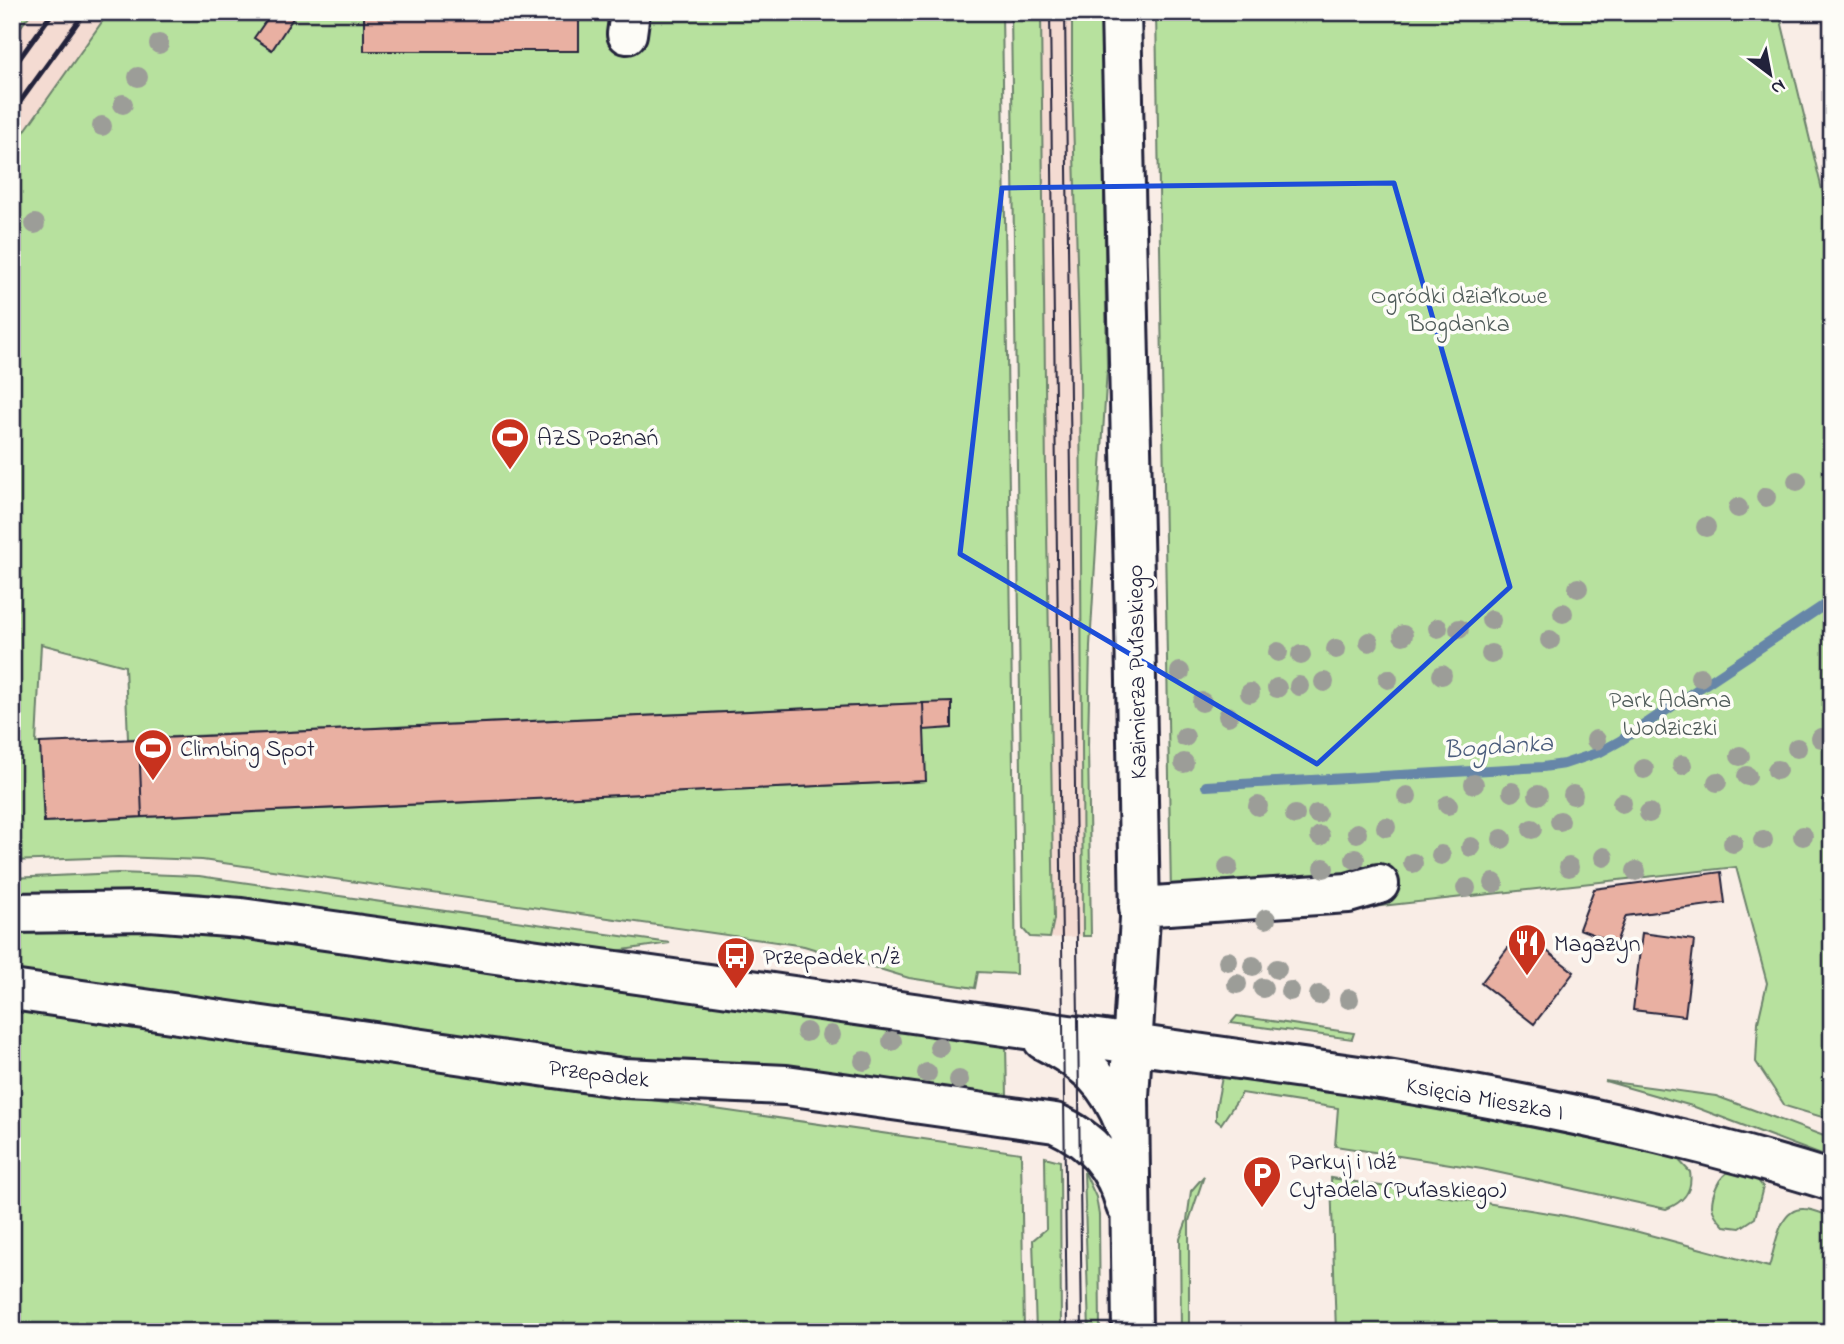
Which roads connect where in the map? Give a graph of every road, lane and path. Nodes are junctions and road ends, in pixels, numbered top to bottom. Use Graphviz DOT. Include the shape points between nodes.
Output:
graph roads {
  1 [pos="1121,12"];
  2 [pos="1379,884"];
  3 [pos="1139,907"];
  4 [pos="12,914"];
  5 [pos="12,990"];
  6 [pos="1023,1029"];
  7 [pos="1131,1045"];
  8 [pos="1129,1135"];
  9 [pos="1832,1181"];
  10 [pos="1130,1225"];
  11 [pos="1132,1332"];
  1 -- 3 [label="street, Kazimierza Pułaskiego"];
  2 -- 3 [label="street" via="1348,894"];
  3 -- 7 [label="street, Kazimierza Pułaskiego"];
  4 -- 6 [label="street" via="150,911 241,918"];
  5 -- 10 [label="street, Przepadek" via="624,1078 786,1085 1055,1123 1074,1132 1100,1155 1121,1192"];
  6 -- 7 [label="street"];
  6 -- 8 [label="street" via="1089,1067 1105,1084"];
  7 -- 8 [label="street, Kazimierza Pułaskiego"];
  7 -- 9 [label="street, Księcia Mieszka I" via="1387,1080 1572,1113"];
  8 -- 10 [label="street, Kazimierza Pułaskiego"];
  10 -- 11 [label="street, Kazimierza Pułaskiego"];
}
